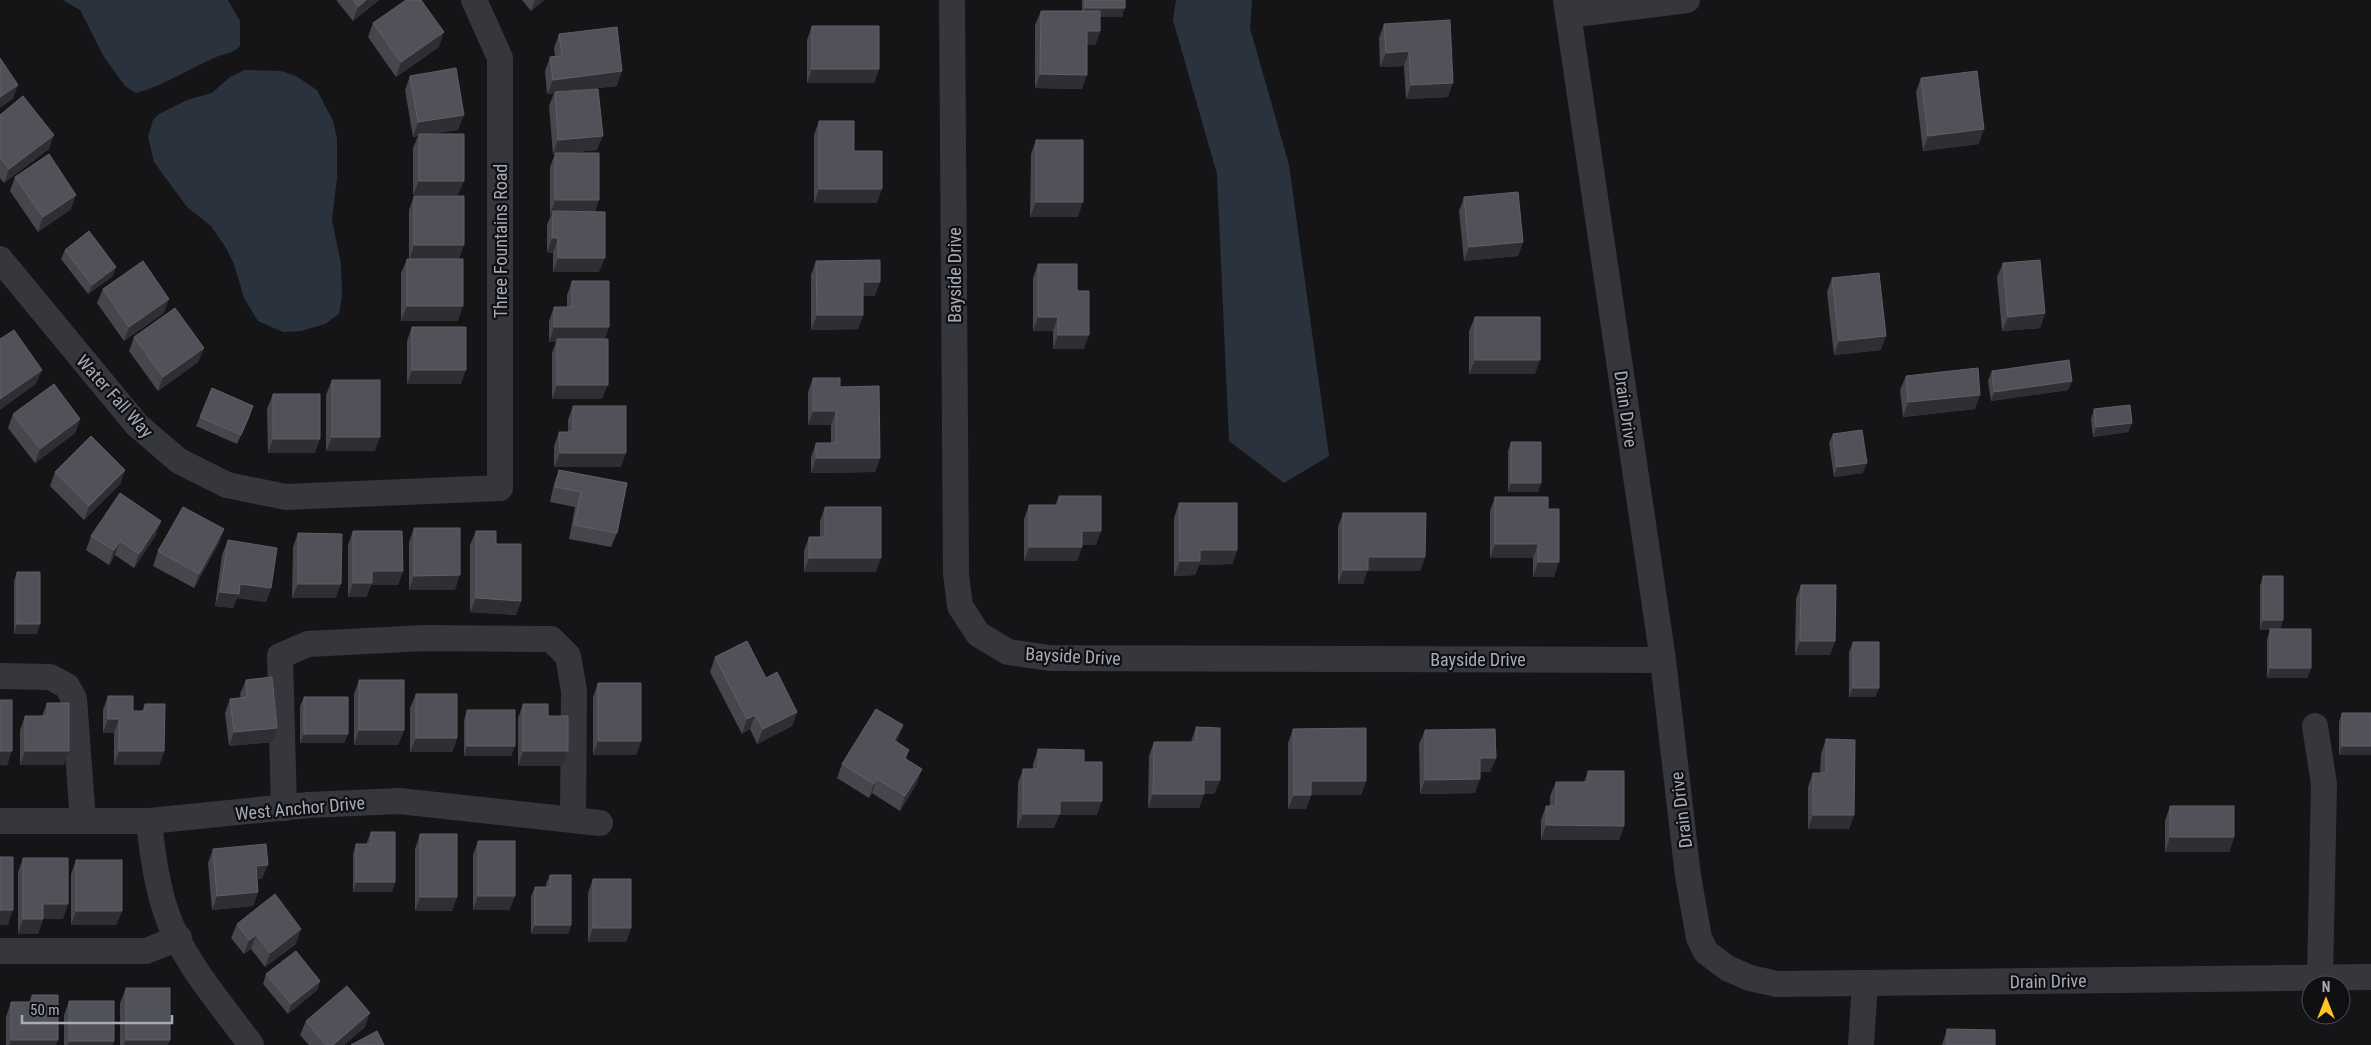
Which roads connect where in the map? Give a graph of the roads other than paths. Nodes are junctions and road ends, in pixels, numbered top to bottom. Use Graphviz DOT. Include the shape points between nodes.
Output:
graph roads {
  1 [pos="474,0"];
  2 [pos="952,0"];
  3 [pos="1687,0"];
  4 [pos="1567,8"];
  5 [pos="0,259"];
  6 [pos="8,288"];
  7 [pos="500,488"];
  8 [pos="1663,660"];
  9 [pos="0,676"];
  10 [pos="2315,726"];
  11 [pos="284,808"];
  12 [pos="573,820"];
  13 [pos="0,821"];
  14 [pos="83,821"];
  15 [pos="149,821"];
  16 [pos="600,823"];
  17 [pos="178,938"];
  18 [pos="0,951"];
  19 [pos="2320,975"];
  20 [pos="2351,977"];
  21 [pos="2371,977"];
  22 [pos="2301,978"];
  23 [pos="1864,983"];
  24 [pos="251,1045"];
  25 [pos="1861,1045"];
  1 -- 7 [label="street, Three Fountains Road" via="500,58"];
  2 -- 8 [label="street, Bayside Drive" via="956,574 960,606 978,634 1008,652 1049,658"];
  3 -- 4 [label="street"];
  4 -- 8 [label="street, Drain Drive"];
  5 -- 6 [label="street, Water Fall Way"];
  6 -- 7 [label="street, Water Fall Way" via="137,425 178,461 227,485 286,497"];
  8 -- 23 [label="street, Drain Drive" via="1688,876 1699,938 1706,952 1727,968 1750,978 1777,984"];
  9 -- 14 [label="street" via="50,676 67,686 74,699"];
  10 -- 19 [label="street" via="2324,784"];
  11 -- 12 [label="street, West Anchor Drive" via="399,801"];
  11 -- 12 [label="street" via="280,656 308,644 425,638 551,639 568,656 574,691"];
  11 -- 15 [label="street, West Anchor Drive"];
  12 -- 16 [label="street, West Anchor Drive"];
  13 -- 14 [label="street, West Anchor Drive"];
  14 -- 15 [label="street, West Anchor Drive"];
  15 -- 17 [label="street" via="166,913"];
  17 -- 18 [label="street" via="146,952"];
  17 -- 24 [label="street" via="191,963"];
  20 -- 21 [label="street, Drain Drive"];
  22 -- 23 [label="street, Drain Drive"];
  23 -- 25 [label="street"];
}
